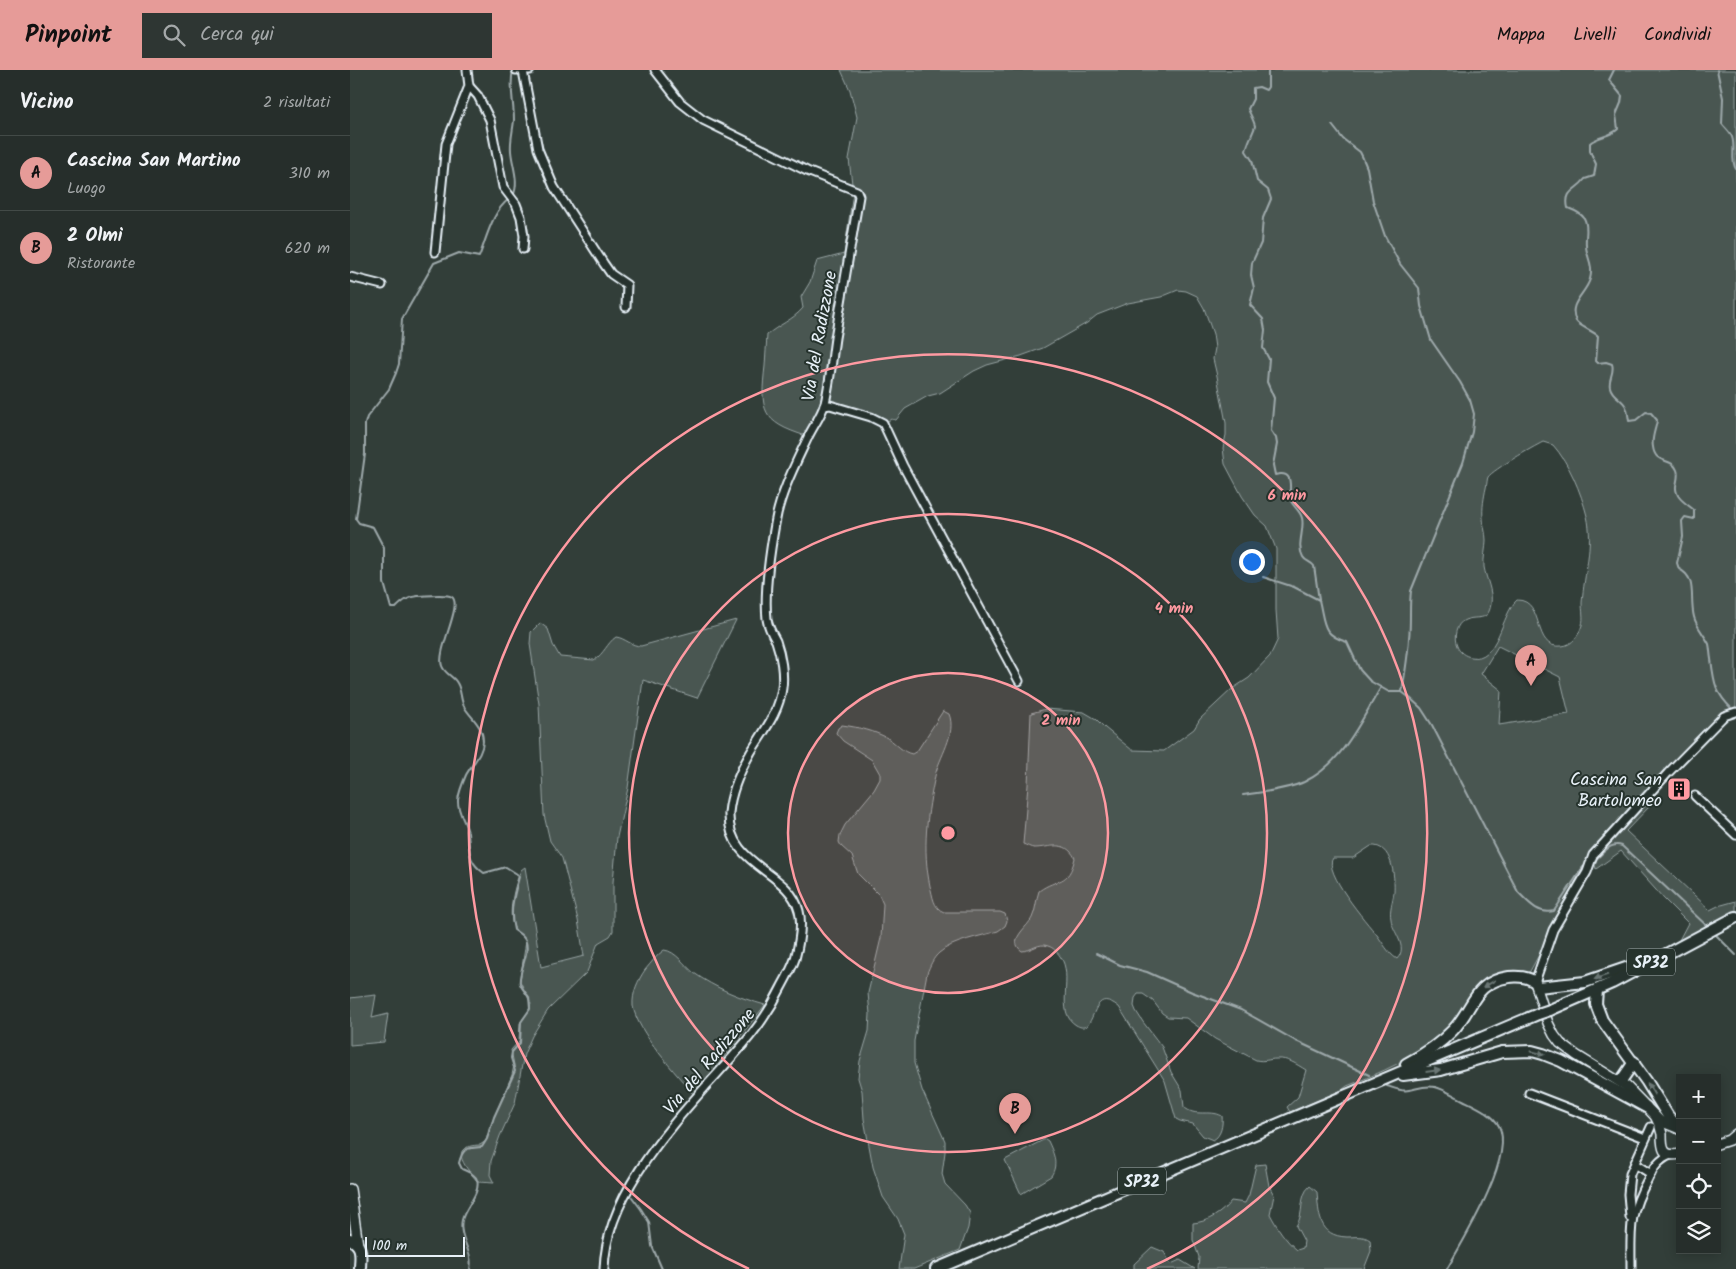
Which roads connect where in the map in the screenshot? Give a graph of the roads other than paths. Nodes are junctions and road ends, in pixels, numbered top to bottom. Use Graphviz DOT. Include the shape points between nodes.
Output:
graph roads {
  1 [pos="522,70"];
  2 [pos="655,70"];
  3 [pos="465,71"];
  4 [pos="469,86"];
  5 [pos="522,248"];
  6 [pos="435,252"];
  7 [pos="350,277"];
  8 [pos="382,285"];
  9 [pos="626,307"];
  10 [pos="824,406"];
  11 [pos="1019,681"];
  12 [pos="1733,713"];
  13 [pos="1695,796"];
  14 [pos="1736,835"];
  15 [pos="1736,917"];
  16 [pos="1695,939"];
  17 [pos="1536,984"];
  18 [pos="1597,990"];
  19 [pos="1634,1062"];
  20 [pos="1385,1079"];
  21 [pos="1620,1081"];
  22 [pos="1529,1092"];
  23 [pos="1349,1094"];
  24 [pos="1646,1107"];
  25 [pos="1656,1118"];
  26 [pos="1676,1126"];
  27 [pos="1651,1127"];
  28 [pos="1676,1127"];
  29 [pos="1676,1128"];
  30 [pos="1736,1134"];
  31 [pos="1662,1136"];
  32 [pos="1645,1138"];
  33 [pos="1721,1143"];
  34 [pos="1662,1146"];
  35 [pos="1675,1155"];
  36 [pos="1659,1163"];
  37 [pos="1635,1164"];
  38 [pos="1650,1174"];
  39 [pos="350,1189"];
  40 [pos="355,1217"];
  41 [pos="1631,1222"];
  42 [pos="350,1232"];
  43 [pos="354,1242"];
  44 [pos="358,1267"];
  45 [pos="604,1269"];
  46 [pos="936,1269"];
  47 [pos="1631,1269"];
  1 -- 9 [label="street" via="538,149 554,187 611,274 627,285"];
  2 -- 10 [label="street, Via del Radizzone" via="680,102 703,120 807,172 857,191"];
  3 -- 4 [label="street"];
  4 -- 5 [label="street" via="490,120 503,187 521,217"];
  4 -- 6 [label="street" via="446,144"];
  7 -- 8 [label="street"];
  10 -- 11 [label="street" via="870,416 883,423"];
  10 -- 45 [label="street, Via del Radizzone" via="794,468 774,530 767,615 779,652 782,690 772,718 736,782 730,814 738,846 756,866 778,881 796,903 801,922 794,963 765,1018 639,1171 617,1213 607,1244"];
  12 -- 17 [label="street" via="1724,716 1668,773 1592,858 1553,930"];
  13 -- 14 [label="street"];
  15 -- 16 [label="main road, SP32"];
  16 -- 17 [label="main road, one-way" via="1592,980 1574,984"];
  16 -- 18 [label="main road, SP32"];
  17 -- 21 [label="street" via="1546,1019 1557,1039 1576,1055"];
  17 -- 23 [label="main road, one-way" via="1527,978 1511,977 1488,982 1458,1026 1444,1039 1399,1068 1354,1087"];
  18 -- 19 [label="main road" via="1596,1004 1600,1017"];
  18 -- 20 [label="main road, SP32, bridge"];
  19 -- 21 [label="main road"];
  26 -- 19 [label="main road, one-way"];
  20 -- 23 [label="main road, SP32"];
  20 -- 24 [label="main road, one-way" via="1441,1070 1504,1051 1532,1051 1558,1060"];
  21 -- 24 [label="street"];
  22 -- 32 [label="street"];
  23 -- 46 [label="main road, SP32"];
  24 -- 25 [label="street"];
  25 -- 28 [label="street"];
  25 -- 31 [label="street"];
  27 -- 32 [label="street"];
  29 -- 31 [label="street" via="1667,1130"];
  30 -- 33 [label="street"];
  31 -- 34 [label="street"];
  32 -- 37 [label="street"];
  34 -- 35 [label="street" via="1665,1152"];
  34 -- 36 [label="street"];
  35 -- 36 [label="street"];
  36 -- 38 [label="street"];
  37 -- 38 [label="street"];
  37 -- 41 [label="street" via="1630,1174 1628,1194"];
  38 -- 41 [label="street" via="1637,1200"];
  39 -- 40 [label="street"];
  40 -- 42 [label="street"];
  40 -- 43 [label="street"];
  41 -- 47 [label="street"];
  43 -- 44 [label="main road" via="361,1254"];
}
